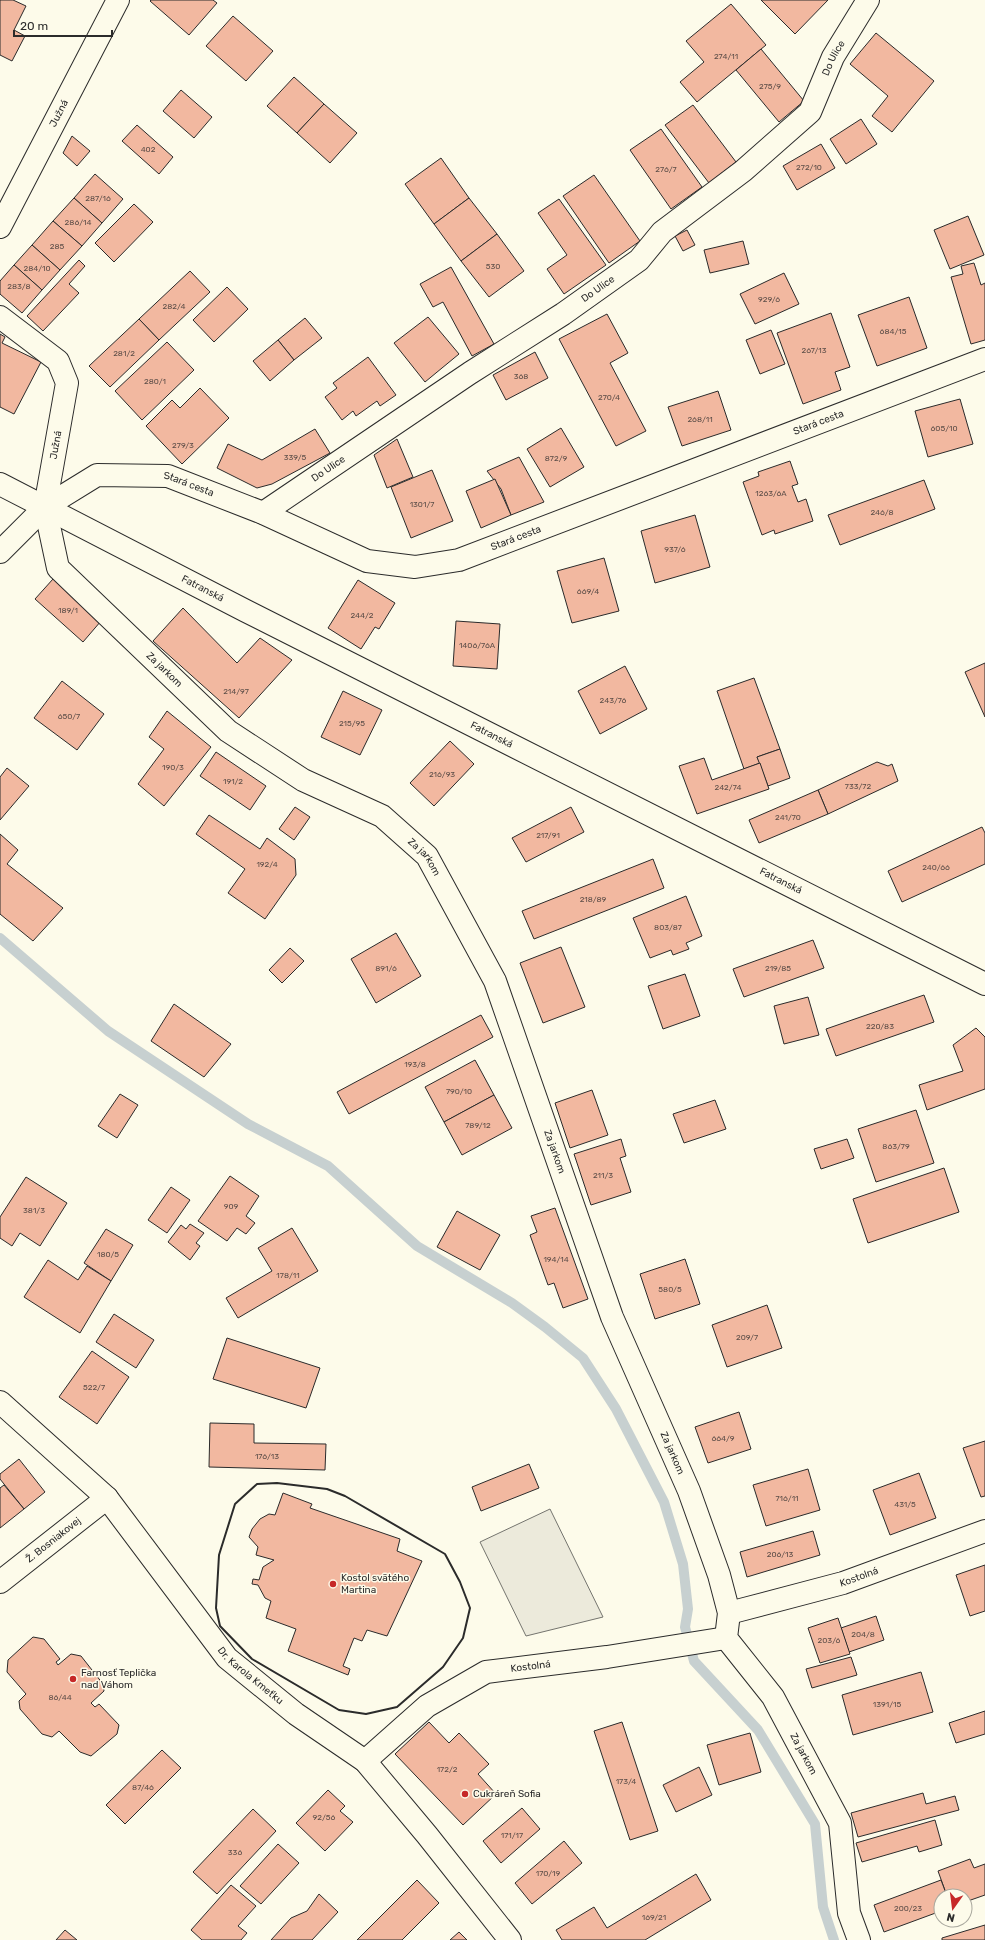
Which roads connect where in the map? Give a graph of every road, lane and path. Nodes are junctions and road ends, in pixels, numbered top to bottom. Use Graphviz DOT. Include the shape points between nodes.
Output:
graph roads {
  1 [pos="118,0"];
  2 [pos="868,0"];
  3 [pos="0,227"];
  4 [pos="0,317"];
  5 [pos="985,359"];
  6 [pos="0,484"];
  7 [pos="45,508"];
  8 [pos="262,513"];
  9 [pos="0,552"];
  10 [pos="985,984"];
  11 [pos="0,1402"];
  12 [pos="107,1498"];
  13 [pos="985,1531"];
  14 [pos="0,1582"];
  15 [pos="729,1613"];
  16 [pos="726,1638"];
  17 [pos="365,1761"];
  18 [pos="510,1940"];
  19 [pos="859,1940"];
  1 -- 3 [label="street, Južná"];
  2 -- 8 [label="street, Do Ulice" via="833,57 810,112 743,171 662,232 639,260 563,314 470,373"];
  4 -- 7 [label="street, Južná" via="58,361 67,383"];
  5 -- 8 [label="street, Stará cesta" via="459,560 415,567 367,561"];
  6 -- 7 [label="street, Fatranská"];
  7 -- 8 [label="street, Stará cesta" via="97,475 168,476"];
  7 -- 9 [label="street, Stará cesta"];
  7 -- 10 [label="street, Fatranská"];
  7 -- 15 [label="street, Za jarkom" via="58,568 228,731 303,780 382,816 427,856 496,981 612,1317 689,1491 719,1575"];
  11 -- 12 [label="street, Dr. Karola Kmeťku"];
  12 -- 14 [label="street, Ž. Bosniakovej"];
  12 -- 17 [label="street, Dr. Karola Kmeťku" via="226,1658 296,1714"];
  13 -- 15 [label="street, Kostolná" via="843,1583"];
  15 -- 16 [label="street, Za jarkom"];
  16 -- 17 [label="street, Kostolná" via="607,1657 486,1672 427,1706"];
  16 -- 19 [label="street, Za jarkom" via="772,1697 840,1823 849,1913"];
  17 -- 18 [label="street, Dr. Karola Kmeťku"];
}
